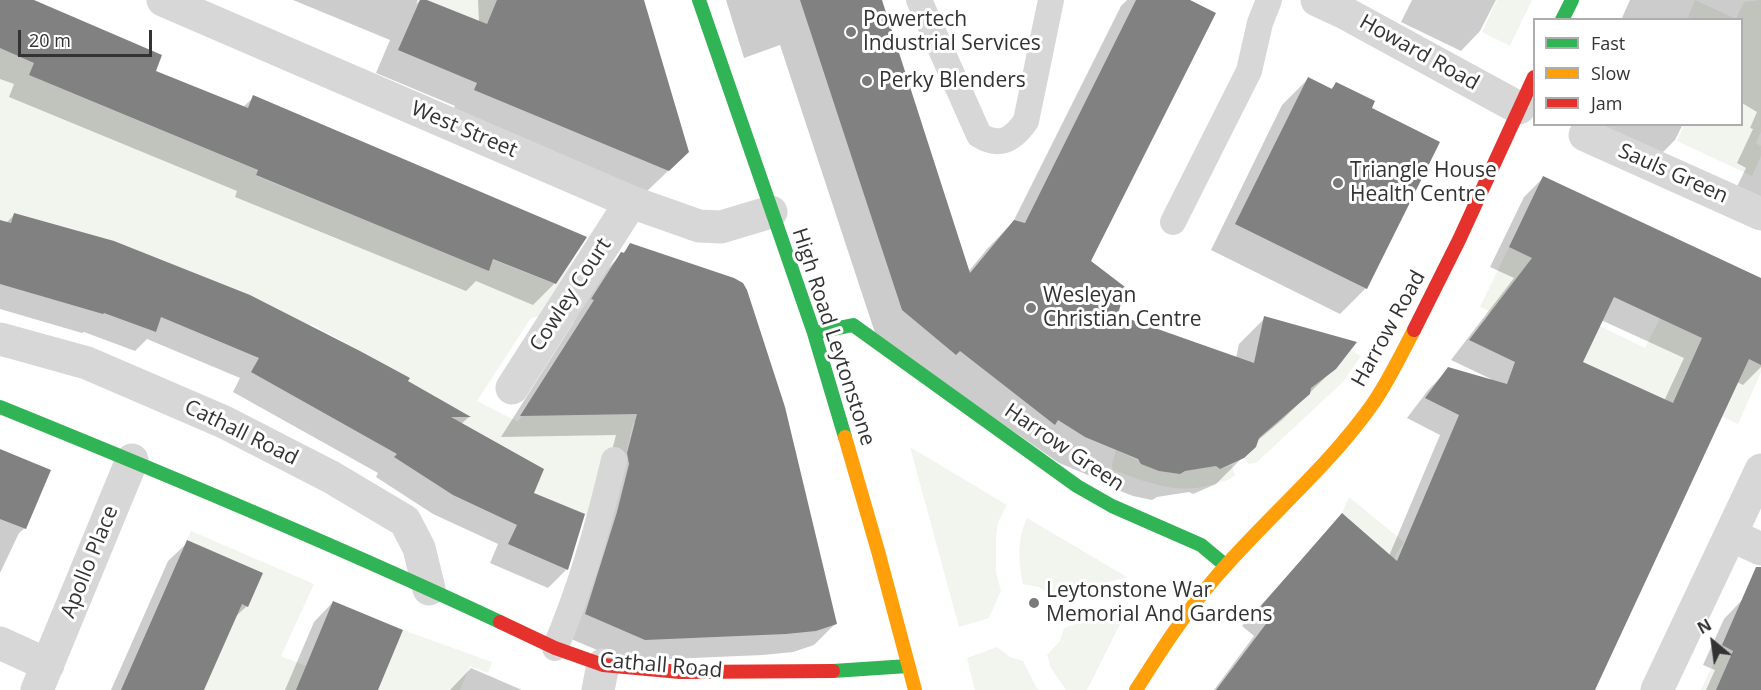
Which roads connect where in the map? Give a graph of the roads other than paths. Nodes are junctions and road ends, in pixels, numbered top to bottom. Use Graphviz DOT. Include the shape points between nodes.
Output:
graph roads {
  1 [pos="163,0"];
  2 [pos="699,0"];
  3 [pos="919,0"];
  4 [pos="1051,0"];
  5 [pos="1269,0"];
  6 [pos="1317,0"];
  7 [pos="1572,0"];
  8 [pos="1563,18"];
  9 [pos="1533,79"];
  10 [pos="1520,108"];
  11 [pos="1585,135"];
  12 [pos="631,202"];
  13 [pos="771,212"];
  14 [pos="1761,214"];
  15 [pos="1173,222"];
  16 [pos="814,333"];
  17 [pos="0,339"];
  18 [pos="512,388"];
  19 [pos="0,407"];
  20 [pos="132,460"];
  21 [pos="614,460"];
  22 [pos="1761,470"];
  23 [pos="1731,535"];
  24 [pos="1761,549"];
  25 [pos="1226,566"];
  26 [pos="429,589"];
  27 [pos="0,643"];
  28 [pos="555,648"];
  29 [pos="908,666"];
  30 [pos="43,677"];
  31 [pos="600,677"];
  32 [pos="915,690"];
  33 [pos="1136,690"];
  34 [pos="1657,690"];
  1 -- 12 [label="street, West Street"];
  2 -- 13 [label="main road, High Road Leytonstone"];
  3 -- 4 [label="lane" via="979,135 990,142 1017,135 1026,121"];
  5 -- 15 [label="lane" via="1249,71"];
  6 -- 10 [label="street, Howard Road"];
  7 -- 8 [label="main road"];
  9 -- 10 [label="main road, Harrow Road"];
  10 -- 25 [label="main road, Harrow Road" via="1434,295 1373,402 1341,443"];
  11 -- 14 [label="street, Sauls Green"];
  12 -- 13 [label="street, West Street" via="699,226 722,227"];
  12 -- 18 [label="street, Cowley Court"];
  13 -- 16 [label="main road, High Road Leytonstone"];
  16 -- 25 [label="main road, Harrow Green" via="853,325 1077,486 1112,506 1201,545"];
  16 -- 29 [label="main road, High Road Leytonstone"];
  17 -- 26 [label="street, Cathall Road" via="87,363 224,422 331,477 405,522 419,548"];
  19 -- 20 [label="main road, Cathall Road"];
  20 -- 26 [label="main road, Cathall Road"];
  20 -- 30 [label="street, Apollo Place"];
  21 -- 28 [label="lane" via="597,528"];
  22 -- 23 [label="street"];
  23 -- 24 [label="street"];
  23 -- 34 [label="street"];
  25 -- 33 [label="main road" via="1174,629"];
  26 -- 28 [label="main road, Cathall Road"];
  27 -- 30 [label="street, Apollo Place"];
  28 -- 31 [label="main road, Cathall Road"];
  29 -- 31 [label="main road, Cathall Road" via="855,671"];
  29 -- 32 [label="main road, High Road Leytonstone"];
}
